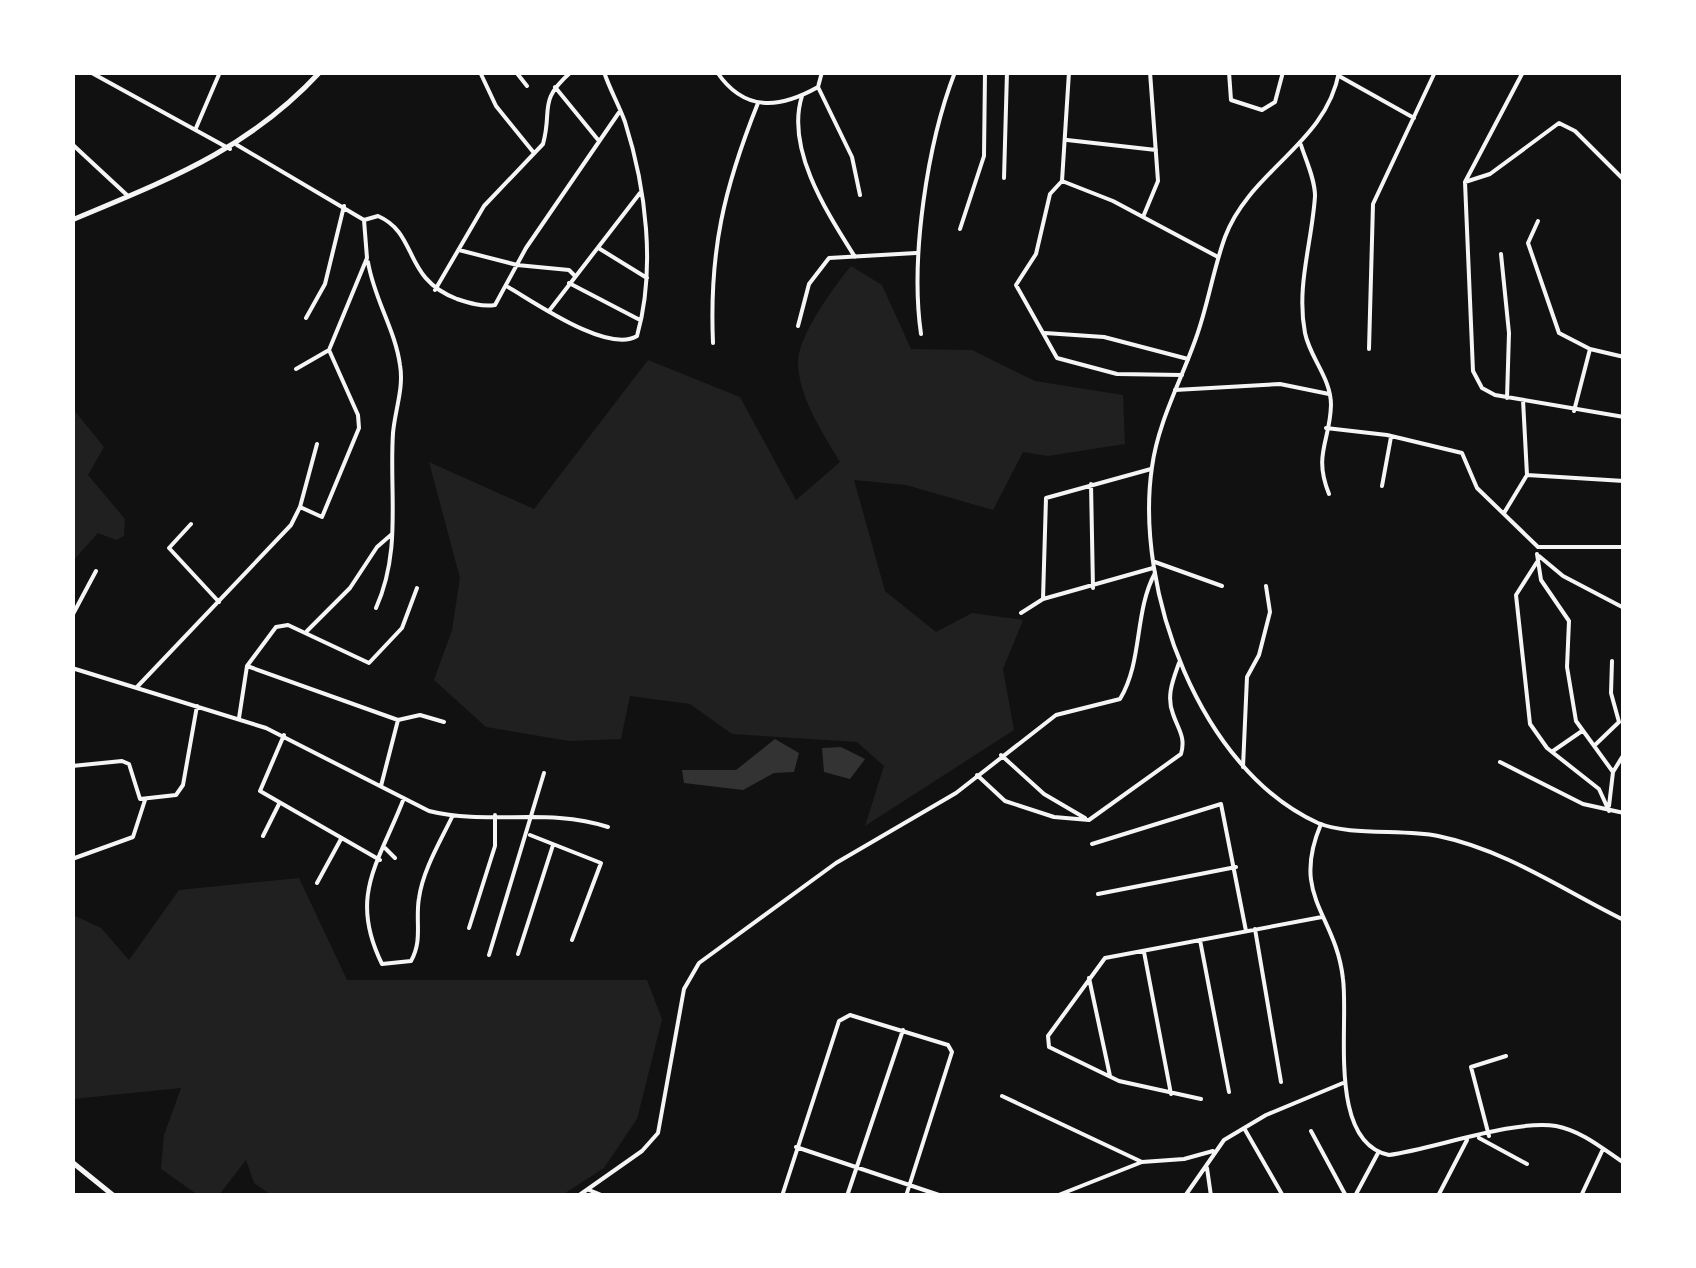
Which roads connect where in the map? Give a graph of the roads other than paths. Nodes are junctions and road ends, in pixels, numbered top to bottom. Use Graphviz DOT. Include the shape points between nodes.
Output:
graph roads {
  1 [pos="220,72"];
  2 [pos="320,72"];
  3 [pos="480,72"];
  4 [pos="516,72"];
  5 [pos="571,72"];
  6 [pos="604,72"];
  7 [pos="717,72"];
  8 [pos="822,72"];
  9 [pos="954,72"];
  10 [pos="985,72"];
  11 [pos="1007,72"];
  12 [pos="1068,72"];
  13 [pos="1150,72"];
  14 [pos="1229,72"];
  15 [pos="1283,72"];
  16 [pos="1435,72"];
  17 [pos="95,74"];
  18 [pos="1339,74"];
  19 [pos="1521,74"];
  20 [pos="526,86"];
  21 [pos="818,86"];
  22 [pos="555,87"];
  23 [pos="802,96"];
  24 [pos="758,103"];
  25 [pos="620,110"];
  26 [pos="1414,118"];
  27 [pos="196,128"];
  28 [pos="1066,140"];
  29 [pos="599,142"];
  30 [pos="72,144"];
  31 [pos="1301,145"];
  32 [pos="234,147"];
  33 [pos="1156,150"];
  34 [pos="534,153"];
  35 [pos="1004,178"];
  36 [pos="1062,180"];
  37 [pos="1624,180"];
  38 [pos="1465,182"];
  39 [pos="640,194"];
  40 [pos="860,195"];
  41 [pos="128,196"];
  42 [pos="344,206"];
  43 [pos="1143,217"];
  44 [pos="72,220"];
  45 [pos="364,220"];
  46 [pos="1538,221"];
  47 [pos="960,228"];
  48 [pos="600,249"];
  49 [pos="459,250"];
  50 [pos="917,253"];
  51 [pos="1501,254"];
  52 [pos="855,257"];
  53 [pos="368,258"];
  54 [pos="1218,258"];
  55 [pos="517,264"];
  56 [pos="574,275"];
  57 [pos="647,278"];
  58 [pos="569,283"];
  59 [pos="508,287"];
  60 [pos="435,290"];
  61 [pos="549,311"];
  62 [pos="306,318"];
  63 [pos="641,320"];
  64 [pos="798,326"];
  65 [pos="921,334"];
  66 [pos="1046,334"];
  67 [pos="713,343"];
  68 [pos="1590,348"];
  69 [pos="1369,349"];
  70 [pos="328,350"];
  71 [pos="1624,356"];
  72 [pos="1188,359"];
  73 [pos="296,369"];
  74 [pos="1182,375"];
  75 [pos="1175,390"];
  76 [pos="1329,394"];
  77 [pos="1507,398"];
  78 [pos="1523,400"];
  79 [pos="1574,411"];
  80 [pos="1624,417"];
  81 [pos="1326,428"];
  82 [pos="1391,436"];
  83 [pos="317,444"];
  84 [pos="1151,469"];
  85 [pos="1527,475"];
  86 [pos="1624,481"];
  87 [pos="1092,484"];
  88 [pos="1382,486"];
  89 [pos="1328,494"];
  90 [pos="300,507"];
  91 [pos="1504,512"];
  92 [pos="192,524"];
  93 [pos="392,534"];
  94 [pos="1538,547"];
  95 [pos="1624,547"];
  96 [pos="1536,554"];
  97 [pos="1537,562"];
  98 [pos="1155,567"];
  99 [pos="96,571"];
  100 [pos="1222,586"];
  101 [pos="1266,586"];
  102 [pos="417,588"];
  103 [pos="1093,588"];
  104 [pos="1043,599"];
  105 [pos="219,602"];
  106 [pos="376,608"];
  107 [pos="1624,608"];
  108 [pos="1021,613"];
  109 [pos="72,616"];
  110 [pos="305,633"];
  111 [pos="1612,660"];
  112 [pos="1180,664"];
  113 [pos="247,666"];
  114 [pos="72,668"];
  115 [pos="136,686"];
  116 [pos="198,706"];
  117 [pos="239,718"];
  118 [pos="398,720"];
  119 [pos="444,722"];
  120 [pos="1583,731"];
  121 [pos="284,735"];
  122 [pos="1595,744"];
  123 [pos="1552,751"];
  124 [pos="1000,756"];
  125 [pos="1622,757"];
  126 [pos="1500,762"];
  127 [pos="72,766"];
  128 [pos="1243,767"];
  129 [pos="1614,772"];
  130 [pos="544,773"];
  131 [pos="977,775"];
  132 [pos="380,786"];
  133 [pos="404,798"];
  134 [pos="145,800"];
  135 [pos="279,803"];
  136 [pos="1609,811"];
  137 [pos="1624,813"];
  138 [pos="495,815"];
  139 [pos="452,816"];
  140 [pos="533,817"];
  141 [pos="1088,820"];
  142 [pos="1321,824"];
  143 [pos="608,827"];
  144 [pos="528,835"];
  145 [pos="263,836"];
  146 [pos="341,839"];
  147 [pos="553,844"];
  148 [pos="1092,844"];
  149 [pos="385,847"];
  150 [pos="396,858"];
  151 [pos="72,859"];
  152 [pos="380,860"];
  153 [pos="1236,867"];
  154 [pos="317,883"];
  155 [pos="1098,894"];
  156 [pos="1322,917"];
  157 [pos="1624,920"];
  158 [pos="469,928"];
  159 [pos="1255,930"];
  160 [pos="1246,931"];
  161 [pos="572,940"];
  162 [pos="1200,940"];
  163 [pos="1144,951"];
  164 [pos="518,954"];
  165 [pos="489,955"];
  166 [pos="1089,978"];
  167 [pos="903,1030"];
  168 [pos="1506,1056"];
  169 [pos="1110,1077"];
  170 [pos="1281,1082"];
  171 [pos="1343,1083"];
  172 [pos="1229,1092"];
  173 [pos="1171,1094"];
  174 [pos="1002,1096"];
  175 [pos="1202,1100"];
  176 [pos="1244,1128"];
  177 [pos="1311,1131"];
  178 [pos="1489,1136"];
  179 [pos="1479,1138"];
  180 [pos="1467,1140"];
  181 [pos="796,1147"];
  182 [pos="1603,1149"];
  183 [pos="1213,1151"];
  184 [pos="1378,1152"];
  185 [pos="72,1162"];
  186 [pos="1142,1162"];
  187 [pos="1527,1164"];
  188 [pos="1624,1164"];
  189 [pos="857,1166"];
  190 [pos="1207,1168"];
  191 [pos="909,1185"];
  192 [pos="589,1190"];
  193 [pos="114,1196"];
  194 [pos="578,1196"];
  195 [pos="604,1196"];
  196 [pos="782,1196"];
  197 [pos="847,1196"];
  198 [pos="906,1196"];
  199 [pos="942,1196"];
  200 [pos="1016,1196"];
  201 [pos="1026,1196"];
  202 [pos="1056,1196"];
  203 [pos="1185,1196"];
  204 [pos="1211,1196"];
  205 [pos="1283,1196"];
  206 [pos="1346,1196"];
  207 [pos="1354,1196"];
  208 [pos="1438,1196"];
  209 [pos="1581,1196"];
  1 -- 27 [label="street"];
  2 -- 32 [label="main road"];
  3 -- 34 [label="street" via="490,97"];
  4 -- 20 [label="street"];
  5 -- 22 [label="street"];
  6 -- 25 [label="street"];
  7 -- 24 [label="street" via="740,100"];
  8 -- 21 [label="street"];
  9 -- 50 [label="street"];
  10 -- 47 [label="street" via="984,156"];
  11 -- 35 [label="street"];
  12 -- 28 [label="street"];
  13 -- 33 [label="street"];
  14 -- 15 [label="street" via="1231,100 1262,110 1275,102"];
  16 -- 26 [label="street"];
  17 -- 27 [label="street"];
  18 -- 26 [label="street"];
  18 -- 31 [label="street" via="1328,109"];
  19 -- 38 [label="street"];
  21 -- 23 [label="street"];
  21 -- 40 [label="street" via="852,157"];
  22 -- 29 [label="street"];
  22 -- 34 [label="street" via="544,105 546,139"];
  23 -- 24 [label="street"];
  23 -- 52 [label="street" via="800,141 821,198"];
  24 -- 67 [label="street" via="718,217"];
  25 -- 29 [label="street"];
  25 -- 39 [label="street"];
  26 -- 69 [label="street" via="1376,194"];
  27 -- 32 [label="street"];
  28 -- 33 [label="street"];
  28 -- 36 [label="street"];
  29 -- 55 [label="street"];
  30 -- 41 [label="street"];
  31 -- 54 [label="street" via="1244,200"];
  31 -- 76 [label="street" via="1315,194 1302,277 1306,336"];
  32 -- 41 [label="main road"];
  32 -- 42 [label="street"];
  33 -- 43 [label="street" via="1157,188"];
  34 -- 49 [label="street" via="484,206"];
  36 -- 43 [label="street"];
  36 -- 66 [label="street" via="1046,206 1036,254 1019,278 1019,291"];
  37 -- 38 [label="street" via="1559,123 1490,174"];
  38 -- 77 [label="street" via="1473,371 1482,388"];
  39 -- 48 [label="street"];
  39 -- 57 [label="street"];
  41 -- 44 [label="main road"];
  42 -- 45 [label="street"];
  42 -- 62 [label="street" via="324,284"];
  43 -- 54 [label="street"];
  45 -- 53 [label="street"];
  45 -- 60 [label="street" via="378,216 392,224"];
  46 -- 68 [label="street" via="1528,243 1553,324"];
  48 -- 56 [label="street"];
  48 -- 57 [label="street"];
  49 -- 55 [label="street"];
  49 -- 60 [label="street"];
  50 -- 52 [label="street"];
  50 -- 65 [label="street"];
  51 -- 77 [label="street"];
  52 -- 64 [label="street" via="837,256 816,270"];
  53 -- 70 [label="street"];
  53 -- 93 [label="street" via="400,365"];
  54 -- 72 [label="street"];
  55 -- 56 [label="street"];
  55 -- 59 [label="street"];
  56 -- 58 [label="street"];
  57 -- 63 [label="street"];
  58 -- 61 [label="street"];
  58 -- 63 [label="street"];
  59 -- 60 [label="street" via="490,306"];
  59 -- 61 [label="street"];
  61 -- 63 [label="street" via="595,334 628,340 637,336"];
  66 -- 72 [label="street" via="1104,337"];
  66 -- 74 [label="street" via="1057,358 1117,374"];
  68 -- 71 [label="street"];
  68 -- 79 [label="street"];
  70 -- 73 [label="street"];
  70 -- 90 [label="street" via="359,428 322,517"];
  72 -- 74 [label="street"];
  74 -- 75 [label="street"];
  75 -- 76 [label="street" via="1280,384"];
  75 -- 84 [label="street"];
  76 -- 81 [label="street"];
  77 -- 78 [label="street"];
  78 -- 79 [label="street"];
  78 -- 85 [label="street"];
  79 -- 80 [label="street"];
  81 -- 82 [label="street"];
  81 -- 89 [label="street" via="1320,465"];
  82 -- 88 [label="street"];
  82 -- 91 [label="street" via="1462,453 1477,488"];
  83 -- 90 [label="street"];
  84 -- 87 [label="street"];
  84 -- 98 [label="street"];
  85 -- 86 [label="street"];
  85 -- 91 [label="street"];
  87 -- 103 [label="street"];
  87 -- 104 [label="street" via="1046,498"];
  90 -- 105 [label="street"];
  91 -- 94 [label="street"];
  92 -- 105 [label="street" via="169,548"];
  93 -- 106 [label="street"];
  93 -- 110 [label="street"];
  94 -- 95 [label="street"];
  94 -- 96 [label="street"];
  96 -- 97 [label="street"];
  96 -- 107 [label="street"];
  97 -- 120 [label="street" via="1569,622 1571,703"];
  97 -- 123 [label="street" via="1516,595 1517,632 1530,724"];
  98 -- 100 [label="street"];
  98 -- 103 [label="street"];
  98 -- 112 [label="street"];
  98 -- 124 [label="street" via="1120,699 1056,715"];
  99 -- 109 [label="street"];
  101 -- 128 [label="street" via="1270,612 1248,677"];
  102 -- 110 [label="street" via="402,628 369,663"];
  103 -- 104 [label="street"];
  104 -- 108 [label="street"];
  105 -- 115 [label="street"];
  110 -- 113 [label="street" via="279,625"];
  111 -- 122 [label="street" via="1619,722"];
  112 -- 128 [label="street"];
  112 -- 141 [label="street" via="1170,691 1181,754"];
  113 -- 117 [label="street"];
  113 -- 118 [label="street"];
  114 -- 115 [label="street"];
  115 -- 116 [label="street"];
  116 -- 117 [label="street"];
  116 -- 134 [label="street" via="180,791"];
  117 -- 121 [label="street"];
  118 -- 119 [label="street"];
  118 -- 132 [label="street"];
  120 -- 122 [label="street"];
  120 -- 123 [label="street"];
  121 -- 132 [label="street"];
  121 -- 135 [label="street" via="259,788"];
  122 -- 129 [label="street"];
  123 -- 136 [label="street" via="1599,788"];
  124 -- 131 [label="street"];
  124 -- 141 [label="street"];
  125 -- 129 [label="street"];
  126 -- 136 [label="street"];
  127 -- 134 [label="street" via="126,762 136,796"];
  128 -- 142 [label="street"];
  129 -- 136 [label="street"];
  130 -- 140 [label="street"];
  131 -- 141 [label="street" via="1005,801"];
  131 -- 192 [label="street" via="836,863 698,964 684,989 658,1133"];
  132 -- 133 [label="street"];
  133 -- 139 [label="street"];
  133 -- 149 [label="street"];
  134 -- 151 [label="street" via="132,836"];
  135 -- 145 [label="street"];
  135 -- 146 [label="street"];
  136 -- 137 [label="street"];
  138 -- 139 [label="street"];
  138 -- 140 [label="street"];
  138 -- 158 [label="street" via="494,846"];
  139 -- 152 [label="street" via="421,888 419,943 411,961 382,964 366,918 365,894"];
  140 -- 143 [label="street" via="570,816"];
  140 -- 144 [label="street"];
  142 -- 156 [label="street" via="1308,882"];
  142 -- 157 [label="street" via="1442,836 1540,874"];
  144 -- 147 [label="street"];
  144 -- 165 [label="street"];
  146 -- 152 [label="street"];
  146 -- 154 [label="street"];
  147 -- 161 [label="street" via="601,862"];
  147 -- 164 [label="street"];
  148 -- 153 [label="street" via="1217,803 1224,806"];
  149 -- 150 [label="street"];
  149 -- 152 [label="street"];
  153 -- 155 [label="street"];
  153 -- 160 [label="street"];
  156 -- 159 [label="street"];
  156 -- 171 [label="street" via="1343,976"];
  159 -- 160 [label="street"];
  159 -- 170 [label="street"];
  160 -- 162 [label="street"];
  162 -- 163 [label="street"];
  162 -- 172 [label="street"];
  163 -- 166 [label="street" via="1105,958"];
  163 -- 173 [label="street"];
  166 -- 169 [label="street"];
  166 -- 169 [label="street" via="1047,1043"];
  167 -- 181 [label="street" via="850,1015 839,1021"];
  167 -- 189 [label="street"];
  167 -- 191 [label="street" via="948,1045 952,1056"];
  168 -- 178 [label="street" via="1472,1067"];
  169 -- 173 [label="street"];
  171 -- 176 [label="street"];
  171 -- 184 [label="street" via="1363,1136"];
  173 -- 175 [label="street"];
  174 -- 186 [label="street"];
  176 -- 183 [label="street"];
  176 -- 205 [label="street"];
  177 -- 206 [label="street"];
  178 -- 179 [label="street"];
  178 -- 182 [label="street" via="1556,1126"];
  179 -- 180 [label="street"];
  179 -- 187 [label="street"];
  180 -- 184 [label="street" via="1388,1156"];
  180 -- 208 [label="street"];
  181 -- 189 [label="street"];
  181 -- 196 [label="street"];
  182 -- 188 [label="street"];
  182 -- 209 [label="street"];
  183 -- 186 [label="street"];
  183 -- 190 [label="street"];
  184 -- 207 [label="street"];
  185 -- 193 [label="main road"];
  186 -- 202 [label="street"];
  189 -- 191 [label="street"];
  189 -- 197 [label="street"];
  190 -- 203 [label="street"];
  190 -- 204 [label="street"];
  191 -- 198 [label="street"];
  191 -- 199 [label="street"];
  192 -- 194 [label="street"];
  192 -- 195 [label="street"];
  200 -- 201 [label="street"];
}
